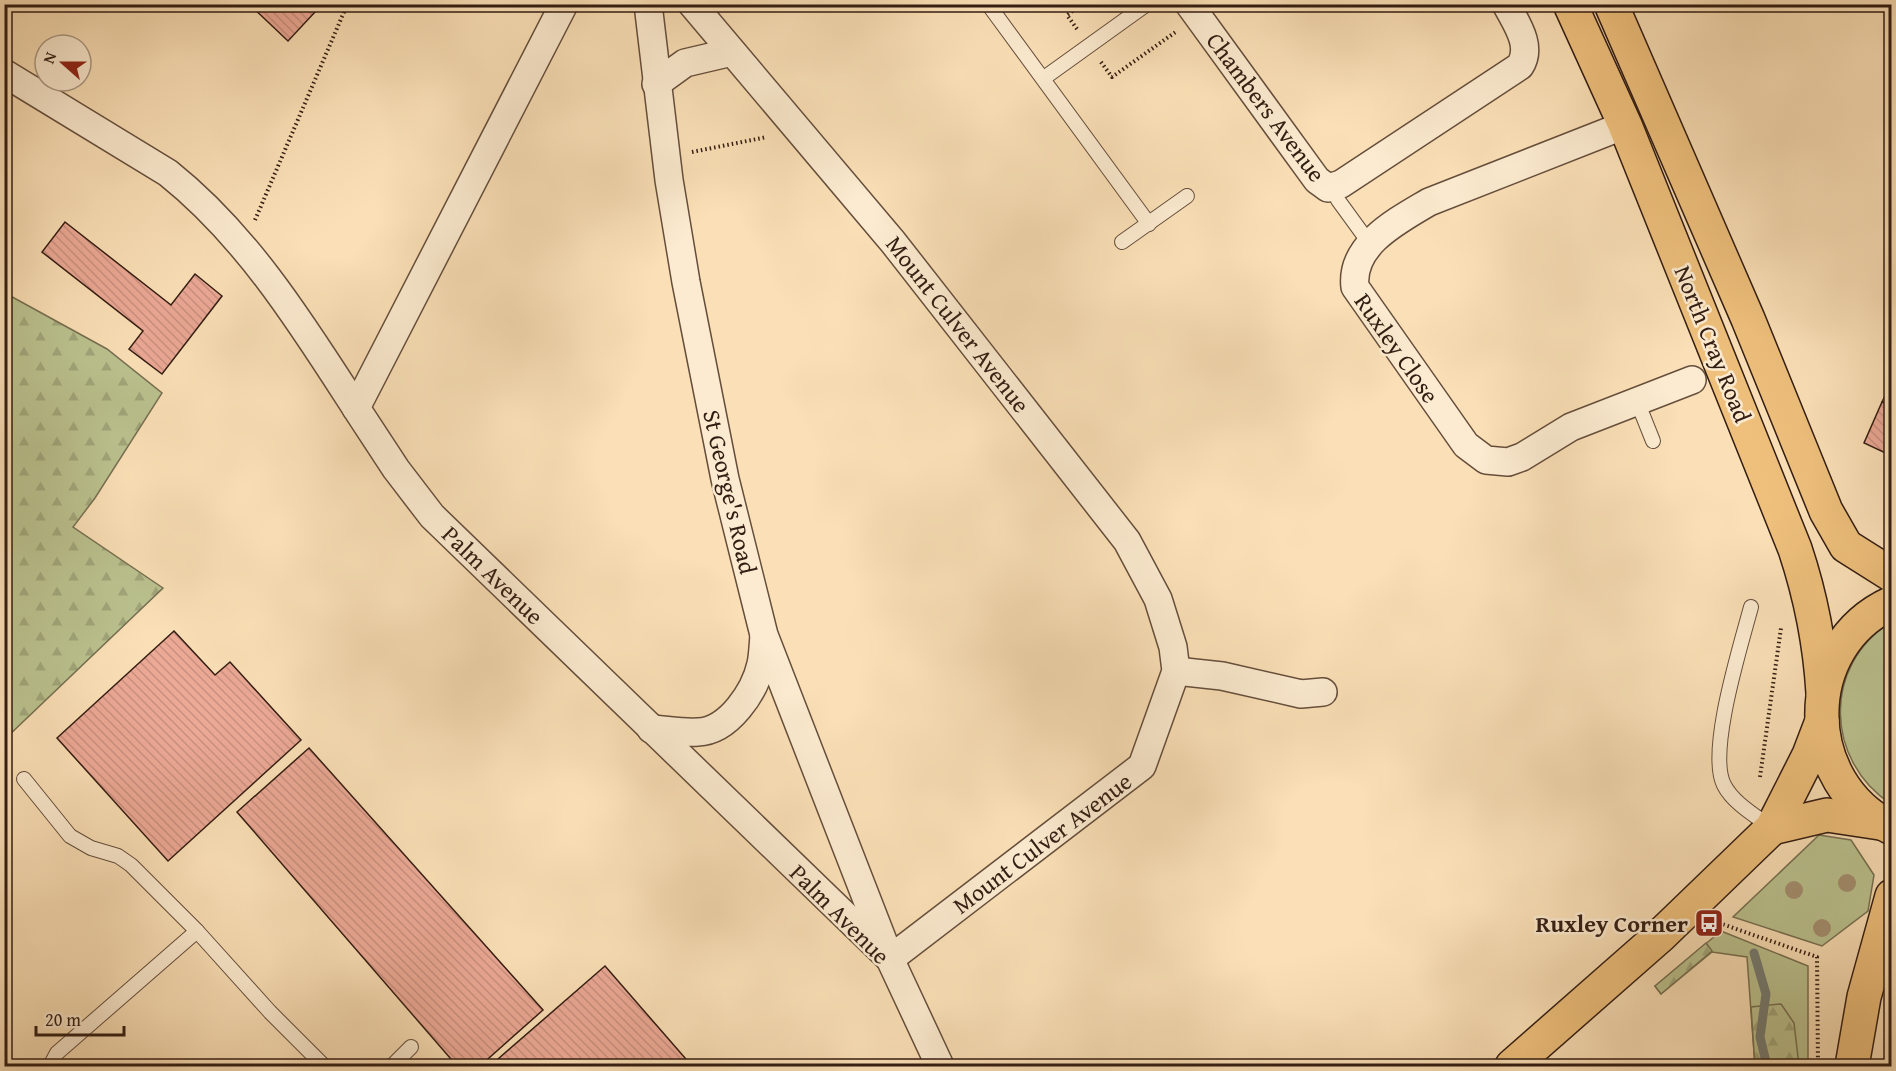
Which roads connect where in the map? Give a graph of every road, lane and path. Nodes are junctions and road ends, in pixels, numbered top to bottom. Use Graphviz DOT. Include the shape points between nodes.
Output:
graph roads {
  1 [pos="338,4"];
  2 [pos="564,4"];
  3 [pos="648,4"];
  4 [pos="692,4"];
  5 [pos="988,4"];
  6 [pos="1147,4"];
  7 [pos="1189,4"];
  8 [pos="1506,4"];
  9 [pos="1570,4"];
  10 [pos="1611,4"];
  11 [pos="732,52"];
  12 [pos="4,74"];
  13 [pos="1044,78"];
  14 [pos="656,84"];
  15 [pos="1625,124"];
  16 [pos="777,135"];
  17 [pos="687,153"];
  18 [pos="1334,187"];
  19 [pos="1187,196"];
  20 [pos="1149,224"];
  21 [pos="1122,242"];
  22 [pos="1370,244"];
  23 [pos="243,248"];
  24 [pos="1692,380"];
  25 [pos="1637,401"];
  26 [pos="356,408"];
  27 [pos="1653,441"];
  28 [pos="1892,575"];
  29 [pos="1892,603"];
  30 [pos="1751,608"];
  31 [pos="1782,618"];
  32 [pos="764,635"];
  33 [pos="1176,671"];
  34 [pos="1323,692"];
  35 [pos="1822,707"];
  36 [pos="651,729"];
  37 [pos="24,779"];
  38 [pos="1743,806"];
  39 [pos="1772,828"];
  40 [pos="1888,829"];
  41 [pos="1892,896"];
  42 [pos="1685,911"];
  43 [pos="196,931"];
  44 [pos="890,959"];
  45 [pos="411,1047"];
  46 [pos="50,1066"];
  47 [pos="324,1066"];
  48 [pos="392,1066"];
  49 [pos="940,1066"];
  50 [pos="1512,1066"];
  51 [pos="1818,1066"];
  52 [pos="1852,1066"];
  1 -- 23 [label="path" via="344,12"];
  2 -- 26 [label="street"];
  3 -- 14 [label="street, St George's Road"];
  4 -- 11 [label="street, Mount Culver Avenue"];
  5 -- 13 [label="lane"];
  6 -- 13 [label="lane"];
  7 -- 18 [label="street, Chambers Avenue" via="1317,180 1328,188"];
  8 -- 18 [label="street, Chambers Avenue" via="1526,53 1520,66"];
  9 -- 15 [label="main road, North Cray Road"];
  10 -- 28 [label="main road, North Cray Road" via="1749,320 1826,511 1846,546"];
  11 -- 14 [label="street" via="686,63"];
  11 -- 33 [label="street, Mount Culver Avenue" via="893,242 1127,541 1158,599 1171,637"];
  12 -- 23 [label="street, Palm Avenue" via="168,173 192,192"];
  13 -- 20 [label="lane"];
  14 -- 32 [label="street, St George's Road" via="686,282 725,479"];
  15 -- 22 [label="street, Ruxley Close" via="1429,202"];
  15 -- 35 [label="main road, North Cray Road" via="1795,549 1814,611 1821,652"];
  16 -- 17 [label="path"];
  18 -- 22 [label="lane" via="1338,200"];
  19 -- 20 [label="lane"];
  20 -- 21 [label="lane"];
  22 -- 25 [label="street, Ruxley Close" via="1358,257 1353,274 1355,287 1466,446 1486,460 1497,463 1522,457 1561,431"];
  23 -- 26 [label="street, Palm Avenue" via="287,302"];
  24 -- 25 [label="street, Ruxley Close"];
  25 -- 27 [label="lane"];
  26 -- 36 [label="street, Palm Avenue" via="432,516"];
  29 -- 35 [label="main road" via="1870,615 1845,641 1836,656"];
  30 -- 38 [label="lane" via="1718,756 1724,784"];
  31 -- 38 [label="path" via="1760,775"];
  32 -- 36 [label="street" via="761,665 747,697 733,714 700,732"];
  32 -- 44 [label="street, St George's Road"];
  33 -- 34 [label="street" via="1222,676 1301,694"];
  33 -- 44 [label="street, Mount Culver Avenue" via="1142,766"];
  35 -- 39 [label="main road" via="1809,755"];
  35 -- 40 [label="main road" via="1824,742 1832,769 1851,798"];
  36 -- 44 [label="street, Palm Avenue"];
  37 -- 43 [label="lane" via="70,836 131,865"];
  38 -- 39 [label="lane"];
  39 -- 40 [label="main road" via="1827,815"];
  39 -- 42 [label="main road"];
  41 -- 52 [label="main road" via="1864,997"];
  42 -- 50 [label="main road"];
  42 -- 51 [label="path" via="1817,957"];
  43 -- 46 [label="lane" via="57,1053"];
  43 -- 47 [label="lane"];
  44 -- 49 [label="street, Palm Avenue"];
  45 -- 48 [label="lane"];
}
